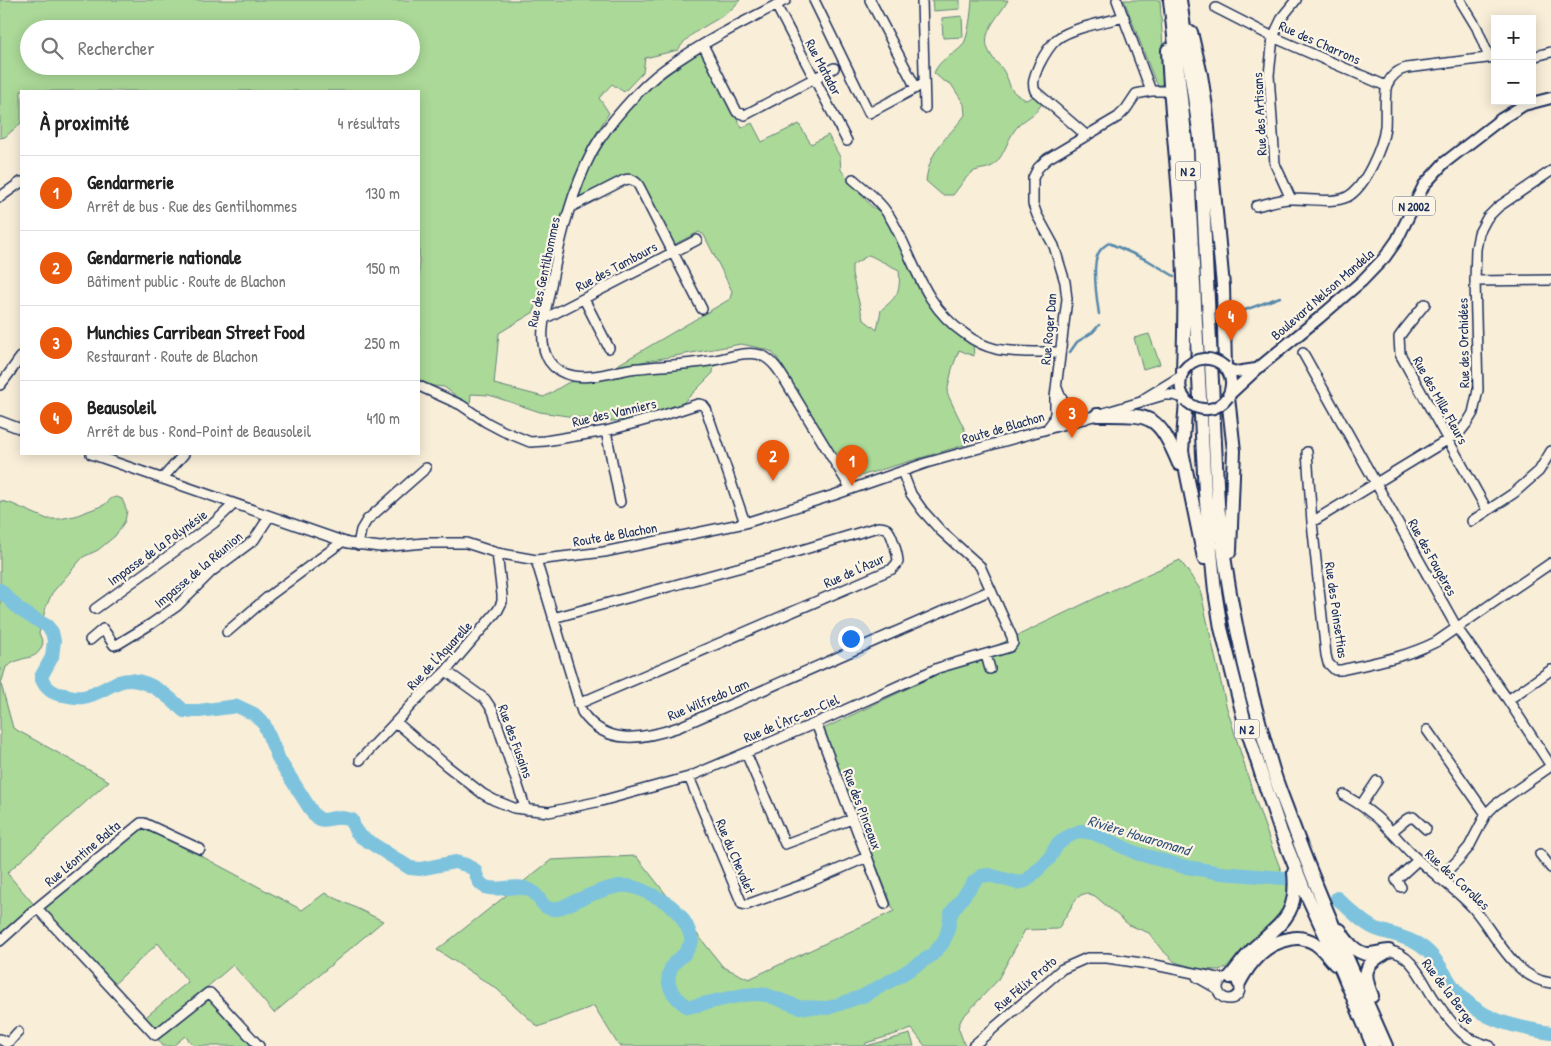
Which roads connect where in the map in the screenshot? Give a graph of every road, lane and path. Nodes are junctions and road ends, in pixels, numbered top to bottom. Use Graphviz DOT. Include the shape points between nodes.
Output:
graph roads {
  1 [pos="786,0"];
  2 [pos="814,0"];
  3 [pos="870,0"];
  4 [pos="922,0"];
  5 [pos="1117,0"];
  6 [pos="1166,0"];
  7 [pos="1170,0"];
  8 [pos="1181,0"];
  9 [pos="1296,0"];
  10 [pos="1460,0"];
  11 [pos="776,5"];
  12 [pos="1216,8"];
  13 [pos="1124,17"];
  14 [pos="1273,36"];
  15 [pos="703,45"];
  16 [pos="1551,52"];
  17 [pos="1491,55"];
  18 [pos="1536,56"];
  19 [pos="1491,57"];
  20 [pos="834,68"];
  21 [pos="814,78"];
  22 [pos="924,82"];
  23 [pos="1386,86"];
  24 [pos="916,88"];
  25 [pos="1151,90"];
  26 [pos="1170,91"];
  27 [pos="1551,98"];
  28 [pos="924,108"];
  29 [pos="1087,136"];
  30 [pos="847,141"];
  31 [pos="1551,171"];
  32 [pos="853,179"];
  33 [pos="20,183"];
  34 [pos="0,197"];
  35 [pos="1290,199"];
  36 [pos="1256,206"];
  37 [pos="571,207"];
  38 [pos="697,240"];
  39 [pos="673,252"];
  40 [pos="1551,280"];
  41 [pos="1475,281"];
  42 [pos="584,299"];
  43 [pos="1425,304"];
  44 [pos="702,309"];
  45 [pos="544,320"];
  46 [pos="609,348"];
  47 [pos="1060,352"];
  48 [pos="1303,353"];
  49 [pos="20,357"];
  50 [pos="1226,368"];
  51 [pos="1257,369"];
  52 [pos="1182,374"];
  53 [pos="0,385"];
  54 [pos="420,386"];
  55 [pos="1057,388"];
  56 [pos="1228,396"];
  57 [pos="1185,400"];
  58 [pos="1142,401"];
  59 [pos="1091,417"];
  60 [pos="0,421"];
  61 [pos="20,429"];
  62 [pos="1047,429"];
  63 [pos="606,431"];
  64 [pos="1447,440"];
  65 [pos="1551,451"];
  66 [pos="1307,452"];
  67 [pos="94,455"];
  68 [pos="183,455"];
  69 [pos="426,468"];
  70 [pos="902,471"];
  71 [pos="162,479"];
  72 [pos="1376,483"];
  73 [pos="1189,486"];
  74 [pos="851,489"];
  75 [pos="620,502"];
  76 [pos="234,504"];
  77 [pos="1487,510"];
  78 [pos="269,516"];
  79 [pos="1472,520"];
  80 [pos="1312,522"];
  81 [pos="745,523"];
  82 [pos="342,542"];
  83 [pos="358,545"];
  84 [pos="497,553"];
  85 [pos="536,560"];
  86 [pos="1551,563"];
  87 [pos="992,590"];
  88 [pos="1215,592"];
  89 [pos="95,609"];
  90 [pos="553,618"];
  91 [pos="1457,628"];
  92 [pos="227,632"];
  93 [pos="90,640"];
  94 [pos="986,654"];
  95 [pos="990,669"];
  96 [pos="1551,670"];
  97 [pos="446,671"];
  98 [pos="1508,700"];
  99 [pos="578,704"];
  100 [pos="396,722"];
  101 [pos="816,723"];
  102 [pos="1427,730"];
  103 [pos="746,753"];
  104 [pos="360,760"];
  105 [pos="1551,766"];
  106 [pos="689,777"];
  107 [pos="1377,781"];
  108 [pos="1344,795"];
  109 [pos="1361,804"];
  110 [pos="526,810"];
  111 [pos="1486,814"];
  112 [pos="852,819"];
  113 [pos="1426,829"];
  114 [pos="1391,832"];
  115 [pos="1298,838"];
  116 [pos="200,850"];
  117 [pos="1540,854"];
  118 [pos="867,857"];
  119 [pos="1418,860"];
  120 [pos="1293,862"];
  121 [pos="1551,868"];
  122 [pos="1310,871"];
  123 [pos="1439,878"];
  124 [pos="1401,887"];
  125 [pos="885,904"];
  126 [pos="37,908"];
  127 [pos="0,941"];
  128 [pos="1389,950"];
  129 [pos="1342,971"];
  130 [pos="1191,973"];
  131 [pos="1231,980"];
  132 [pos="1551,983"];
  133 [pos="1218,989"];
  134 [pos="18,1032"];
  135 [pos="0,1039"];
  136 [pos="259,1046"];
  137 [pos="973,1046"];
  138 [pos="1373,1046"];
  139 [pos="1386,1046"];
  140 [pos="1391,1046"];
  141 [pos="1490,1046"];
  1 -- 11 [label="street, Rue des Gentilhommes"];
  2 -- 24 [label="street" via="869,113"];
  3 -- 24 [label="street"];
  4 -- 22 [label="street"];
  5 -- 13 [label="street"];
  6 -- 26 [label="highway"];
  7 -- 88 [label="highway, N 2" via="1187,152 1205,492"];
  8 -- 50 [label="highway" via="1206,107 1223,286"];
  8 -- 115 [label="highway, N 2" via="1200,138 1222,544 1234,615 1257,711"];
  9 -- 14 [label="street, Rue des Artisans"];
  10 -- 17 [label="street"];
  11 -- 15 [label="street, Rue des Gentilhommes"];
  11 -- 21 [label="street, Rue Matador"];
  12 -- 14 [label="street, Rue des Charrons"];
  13 -- 25 [label="street"];
  13 -- 29 [label="street" via="1061,36 1047,50 1034,77 1035,91"];
  14 -- 23 [label="street, Rue des Charrons"];
  14 -- 35 [label="street, Rue des Artisans" via="1269,75 1275,164"];
  15 -- 21 [label="street" via="737,112 741,114 745,115"];
  15 -- 37 [label="street, Rue des Gentilhommes" via="664,70 617,116 594,149"];
  16 -- 18 [label="street"];
  19 -- 23 [label="street" via="1399,70"];
  20 -- 21 [label="street"];
  21 -- 30 [label="street, Rue Matador"];
  22 -- 24 [label="street"];
  22 -- 28 [label="street"];
  23 -- 35 [label="street" via="1384,129 1379,148 1356,190 1341,199"];
  25 -- 26 [label="street"];
  25 -- 29 [label="street, Rue Roger Dan" via="1136,94 1118,117"];
  26 -- 52 [label="highway" via="1184,276"];
  27 -- 51 [label="main road, Boulevard Nelson Mandela / N 2002" via="1524,105 1501,119 1444,164 1424,185 1385,257 1362,281"];
  29 -- 47 [label="street, Rue Roger Dan" via="1041,164 1033,178 1035,210 1053,242 1065,282 1067,310"];
  31 -- 41 [label="street, Rue des Orchidées" via="1498,207 1488,218 1479,233"];
  32 -- 47 [label="street" via="890,218 928,296 961,332 995,349"];
  33 -- 34 [label="street"];
  35 -- 36 [label="street"];
  37 -- 39 [label="street, Rue des Tambours" via="624,180 633,180"];
  37 -- 45 [label="street, Rue des Gentilhommes"];
  38 -- 39 [label="street"];
  39 -- 42 [label="street, Rue des Tambours"];
  39 -- 44 [label="street"];
  40 -- 41 [label="street"];
  41 -- 64 [label="street, Rue des Orchidées" via="1478,390 1473,413 1467,423"];
  42 -- 45 [label="street, Rue des Tambours"];
  42 -- 46 [label="street"];
  43 -- 64 [label="street, Rue des Mille Fleurs" via="1399,338 1400,354"];
  45 -- 74 [label="street, Rue des Gentilhommes" via="543,345 548,360 559,371 572,376 710,361 745,354 764,357 773,363 786,382"];
  47 -- 55 [label="street, Rue Roger Dan"];
  48 -- 72 [label="street, Rue des Fougères"];
  49 -- 53 [label="street"];
  50 -- 51 [label="main road" via="1236,372"];
  50 -- 52 [label="main road, bridge" via="1217,361 1203,358 1194,361"];
  50 -- 56 [label="main road" via="1232,384"];
  51 -- 56 [label="main road, Boulevard Nelson Mandela / N 2002"];
  52 -- 57 [label="main road" via="1180,387"];
  52 -- 58 [label="street, Route de Blachon"];
  54 -- 63 [label="street, Rue des Vanniers" via="530,442"];
  55 -- 59 [label="street" via="1075,415"];
  55 -- 62 [label="street, Rue Roger Dan" via="1054,417"];
  56 -- 57 [label="main road, bridge" via="1220,406 1208,410 1196,408"];
  56 -- 115 [label="highway" via="1234,451 1229,540 1233,577 1250,671"];
  57 -- 58 [label="street, Route de Blachon" via="1168,394"];
  57 -- 73 [label="highway" via="1182,451"];
  58 -- 59 [label="street, Route de Blachon"];
  59 -- 62 [label="street, Route de Blachon"];
  59 -- 73 [label="highway" via="1139,416 1157,424 1168,439"];
  60 -- 61 [label="street"];
  62 -- 70 [label="street, Route de Blachon"];
  63 -- 75 [label="street"];
  63 -- 81 [label="street, Rue des Vanniers" via="702,404"];
  64 -- 72 [label="street, Rue des Orchidées"];
  64 -- 77 [label="street, Rue des Mille Fleurs"];
  65 -- 77 [label="street" via="1539,471 1514,493"];
  66 -- 80 [label="street, Rue des Poinsettias"];
  67 -- 71 [label="street, Route de Blachon"];
  68 -- 71 [label="street"];
  69 -- 83 [label="street" via="367,520"];
  70 -- 74 [label="street, Route de Blachon"];
  70 -- 87 [label="street, Rue de l'Arc-en-Ciel" via="923,512 976,562"];
  71 -- 76 [label="street, Route de Blachon"];
  72 -- 80 [label="street, Rue des Orchidées"];
  72 -- 91 [label="street, Rue des Fougères"];
  73 -- 88 [label="highway" via="1206,569"];
  74 -- 81 [label="street, Route de Blachon"];
  76 -- 78 [label="street, Route de Blachon"];
  76 -- 89 [label="street, Impasse de la Polynésie" via="214,523"];
  77 -- 79 [label="street"];
  78 -- 82 [label="street, Route de Blachon"];
  78 -- 93 [label="street, Impasse de la Réunion" via="254,540 211,572 158,620 118,644 114,645 103,629"];
  80 -- 91 [label="street, Rue des Poinsettias" via="1326,655 1334,670 1401,656 1436,642"];
  81 -- 85 [label="street, Route de Blachon" via="604,552"];
  82 -- 83 [label="street, Route de Blachon"];
  82 -- 92 [label="street"];
  83 -- 84 [label="street, Route de Blachon" via="466,543"];
  84 -- 85 [label="street, Route de Blachon"];
  84 -- 97 [label="street, Rue de l'Aquarelle" via="502,595 500,606"];
  85 -- 90 [label="street, Rue Wilfredo Lam"];
  86 -- 91 [label="street"];
  87 -- 94 [label="street, Rue de l'Arc-en-Ciel" via="1014,640 1008,648"];
  87 -- 99 [label="street, Rue Wilfredo Lam" via="667,731 639,736 607,734 592,725"];
  88 -- 120 [label="highway, N 2" via="1244,719"];
  90 -- 99 [label="street, Rue Wilfredo Lam"];
  90 -- 99 [label="street, Rue de l'Azur" via="878,527 889,531 898,557 892,569"];
  91 -- 98 [label="street, Rue des Fougères"];
  94 -- 95 [label="street"];
  94 -- 101 [label="street, Rue de l'Arc-en-Ciel" via="938,668"];
  96 -- 98 [label="street"];
  97 -- 100 [label="street, Rue de l'Aquarelle"];
  97 -- 110 [label="street, Rue des Fusains" via="485,699 494,711"];
  98 -- 105 [label="street, Rue des Fougères"];
  100 -- 104 [label="street, Rue de l'Aquarelle"];
  100 -- 110 [label="street, Rue de l'Arc-en-Ciel" via="483,794 504,805"];
  101 -- 103 [label="street, Rue de l'Arc-en-Ciel"];
  101 -- 112 [label="street, Rue des Pinceaux"];
  102 -- 111 [label="street"];
  103 -- 106 [label="street, Rue de l'Arc-en-Ciel"];
  103 -- 112 [label="street" via="785,844"];
  105 -- 111 [label="street" via="1506,796"];
  106 -- 110 [label="street, Rue de l'Arc-en-Ciel" via="561,810"];
  106 -- 118 [label="street, Rue du Chevalet" via="742,904 807,883"];
  107 -- 109 [label="street"];
  108 -- 109 [label="street, Rue des Corolles"];
  109 -- 114 [label="street, Rue des Corolles"];
  111 -- 123 [label="street" via="1469,847"];
  112 -- 118 [label="street, Rue des Pinceaux"];
  113 -- 114 [label="street" via="1413,817"];
  114 -- 119 [label="street, Rue des Corolles"];
  115 -- 122 [label="highway, N 2"];
  116 -- 126 [label="street, Rue Léontine Balta" via="140,823"];
  117 -- 121 [label="street"];
  118 -- 125 [label="street, Rue des Pinceaux"];
  119 -- 123 [label="street, Rue des Corolles"];
  119 -- 124 [label="street" via="1396,880"];
  120 -- 129 [label="highway, N 2"];
  120 -- 131 [label="highway" via="1295,886 1290,913 1254,949"];
  122 -- 128 [label="highway" via="1328,901 1342,935 1354,948 1364,954"];
  122 -- 139 [label="highway, N 2"];
  123 -- 132 [label="street, Rue des Corolles" via="1472,908 1514,962 1535,978"];
  126 -- 127 [label="street, Rue Léontine Balta"];
  126 -- 136 [label="street" via="156,1035 208,993"];
  128 -- 140 [label="highway" via="1370,963 1366,973"];
  128 -- 141 [label="street, Rue de la Berge" via="1414,966 1461,1032"];
  129 -- 131 [label="highway" via="1316,944 1295,938 1269,946"];
  129 -- 138 [label="highway, N 2"];
  130 -- 131 [label="street"];
  130 -- 133 [label="street"];
  130 -- 137 [label="street, Rue Félix Proto" via="1107,958 1087,958 1062,969"];
  131 -- 133 [label="street" via="1220,982"];
  131 -- 133 [label="street" via="1240,992 1234,999 1224,998"];
  134 -- 135 [label="street" via="10,1041"];
}
